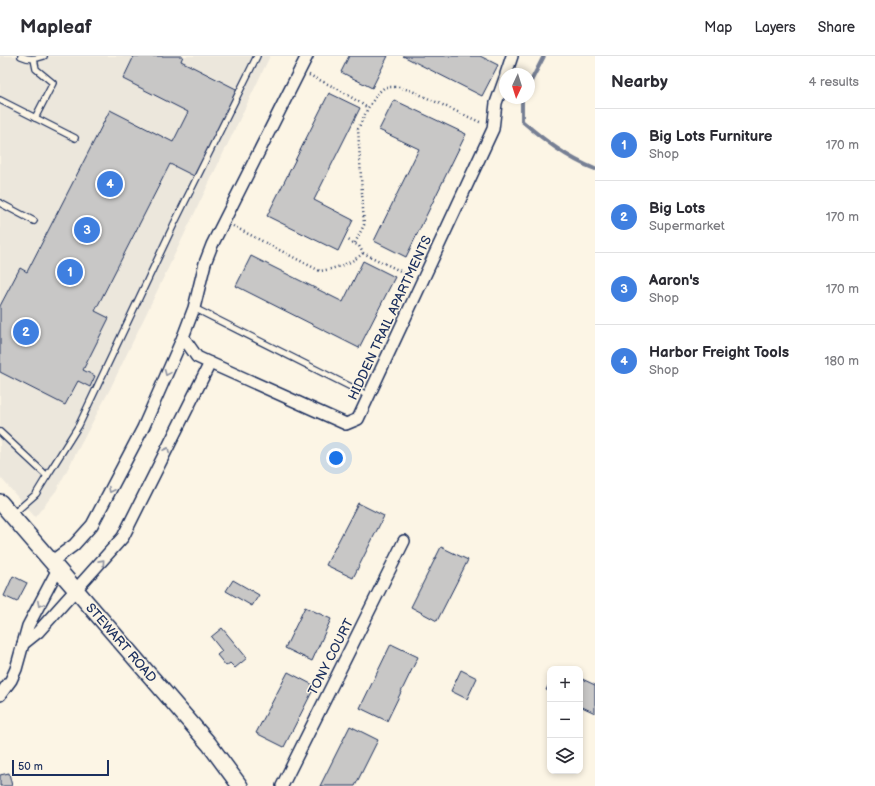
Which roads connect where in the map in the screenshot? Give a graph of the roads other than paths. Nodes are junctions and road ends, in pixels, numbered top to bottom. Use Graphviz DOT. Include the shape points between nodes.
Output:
graph roads {
  1 [pos="21,56"];
  2 [pos="44,56"];
  3 [pos="257,56"];
  4 [pos="307,56"];
  5 [pos="512,56"];
  6 [pos="34,59"];
  7 [pos="508,68"];
  8 [pos="499,95"];
  9 [pos="0,100"];
  10 [pos="35,118"];
  11 [pos="75,138"];
  12 [pos="0,203"];
  13 [pos="34,221"];
  14 [pos="194,308"];
  15 [pos="183,337"];
  16 [pos="210,363"];
  17 [pos="369,396"];
  18 [pos="0,432"];
  19 [pos="46,476"];
  20 [pos="0,502"];
  21 [pos="12,516"];
  22 [pos="404,541"];
  23 [pos="54,566"];
  24 [pos="76,591"];
  25 [pos="23,644"];
  26 [pos="0,695"];
  27 [pos="240,786"];
  28 [pos="282,786"];
  1 -- 6 [label="lane"];
  2 -- 6 [label="lane"];
  3 -- 19 [label="lane" via="79,425"];
  4 -- 14 [label="street" via="212,245 205,262"];
  5 -- 7 [label="street"];
  6 -- 10 [label="lane" via="36,68 53,83"];
  8 -- 17 [label="street, HIDDEN TRAIL APARTMENTS" via="494,129"];
  9 -- 10 [label="lane"];
  10 -- 11 [label="lane"];
  12 -- 13 [label="lane"];
  14 -- 15 [label="street"];
  14 -- 17 [label="lane"];
  15 -- 16 [label="street, HIDDEN TRAIL APARTMENTS" via="197,357"];
  15 -- 23 [label="street, one-way" via="143,428 92,525"];
  16 -- 17 [label="street, HIDDEN TRAIL APARTMENTS" via="346,424 358,419"];
  24 -- 16 [label="street, one-way" via="123,537"];
  18 -- 19 [label="lane"];
  19 -- 21 [label="lane" via="36,494"];
  20 -- 21 [label="street, STEWART ROAD"];
  21 -- 23 [label="street, STEWART ROAD"];
  22 -- 28 [label="street, TONY COURT"];
  23 -- 24 [label="street, STEWART ROAD"];
  23 -- 25 [label="street, one-way" via="28,626"];
  24 -- 25 [label="street" via="38,632"];
  24 -- 27 [label="street, STEWART ROAD" via="209,744"];
  25 -- 26 [label="street" via="16,670"];
}
